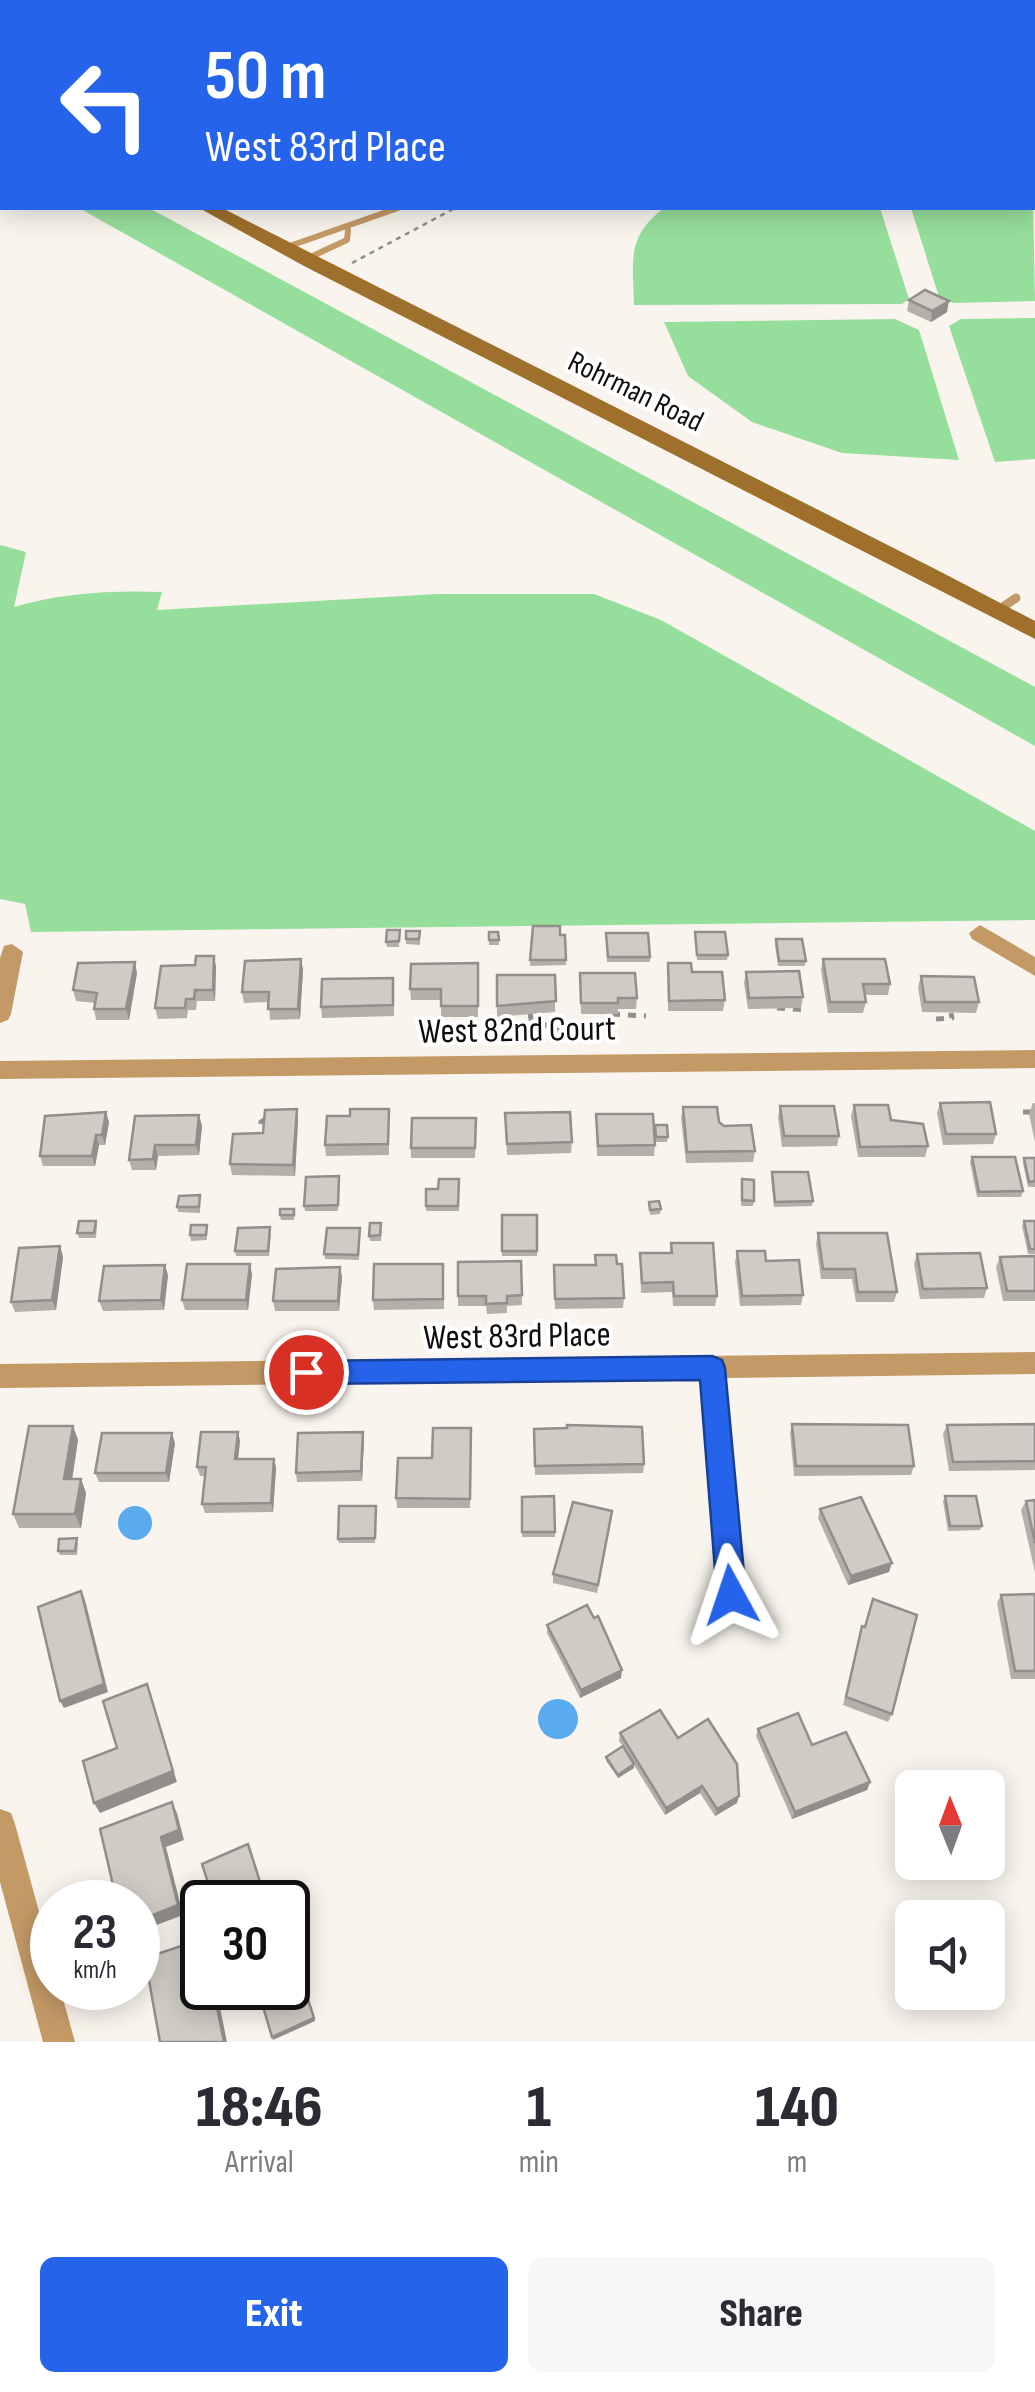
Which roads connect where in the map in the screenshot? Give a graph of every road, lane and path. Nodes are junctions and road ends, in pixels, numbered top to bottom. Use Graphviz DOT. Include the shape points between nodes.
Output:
graph roads {
  1 [pos="212,210"];
  2 [pos="393,210"];
  3 [pos="450,210"];
  4 [pos="348,230"];
  5 [pos="284,248"];
  6 [pos="306,259"];
  7 [pos="350,264"];
  8 [pos="1035,631"];
  9 [pos="980,933"];
  10 [pos="12,952"];
  11 [pos="1035,968"];
  12 [pos="777,1008"];
  13 [pos="807,1010"];
  14 [pos="530,1012"];
  15 [pos="951,1013"];
  16 [pos="0,1014"];
  17 [pos="612,1014"];
  18 [pos="646,1016"];
  19 [pos="936,1019"];
  20 [pos="560,1031"];
  21 [pos="1035,1058"];
  22 [pos="0,1070"];
  23 [pos="1023,1112"];
  24 [pos="1035,1112"];
  25 [pos="283,1114"];
  26 [pos="258,1144"];
  27 [pos="1035,1363"];
  28 [pos="712,1368"];
  29 [pos="0,1376"];
  30 [pos="731,1595"];
  31 [pos="0,1824"];
  32 [pos="59,2042"];
  1 -- 5 [label="street, Rohrman Road"];
  2 -- 4 [label="lane"];
  3 -- 7 [label="path"];
  4 -- 5 [label="lane"];
  4 -- 6 [label="lane" via="346,240"];
  5 -- 6 [label="street, Rohrman Road"];
  6 -- 8 [label="street, Rohrman Road" via="1007,605"];
  9 -- 11 [label="street"];
  10 -- 16 [label="street"];
  12 -- 13 [label="path"];
  14 -- 20 [label="path" via="531,1019"];
  15 -- 19 [label="path" via="952,1018"];
  17 -- 18 [label="path"];
  21 -- 22 [label="street, West 82nd Court"];
  23 -- 24 [label="path"];
  25 -- 26 [label="path" via="263,1119"];
  27 -- 28 [label="street, West 83rd Place"];
  28 -- 29 [label="street, West 83rd Place"];
  28 -- 30 [label="street"];
  31 -- 32 [label="street"];
}
